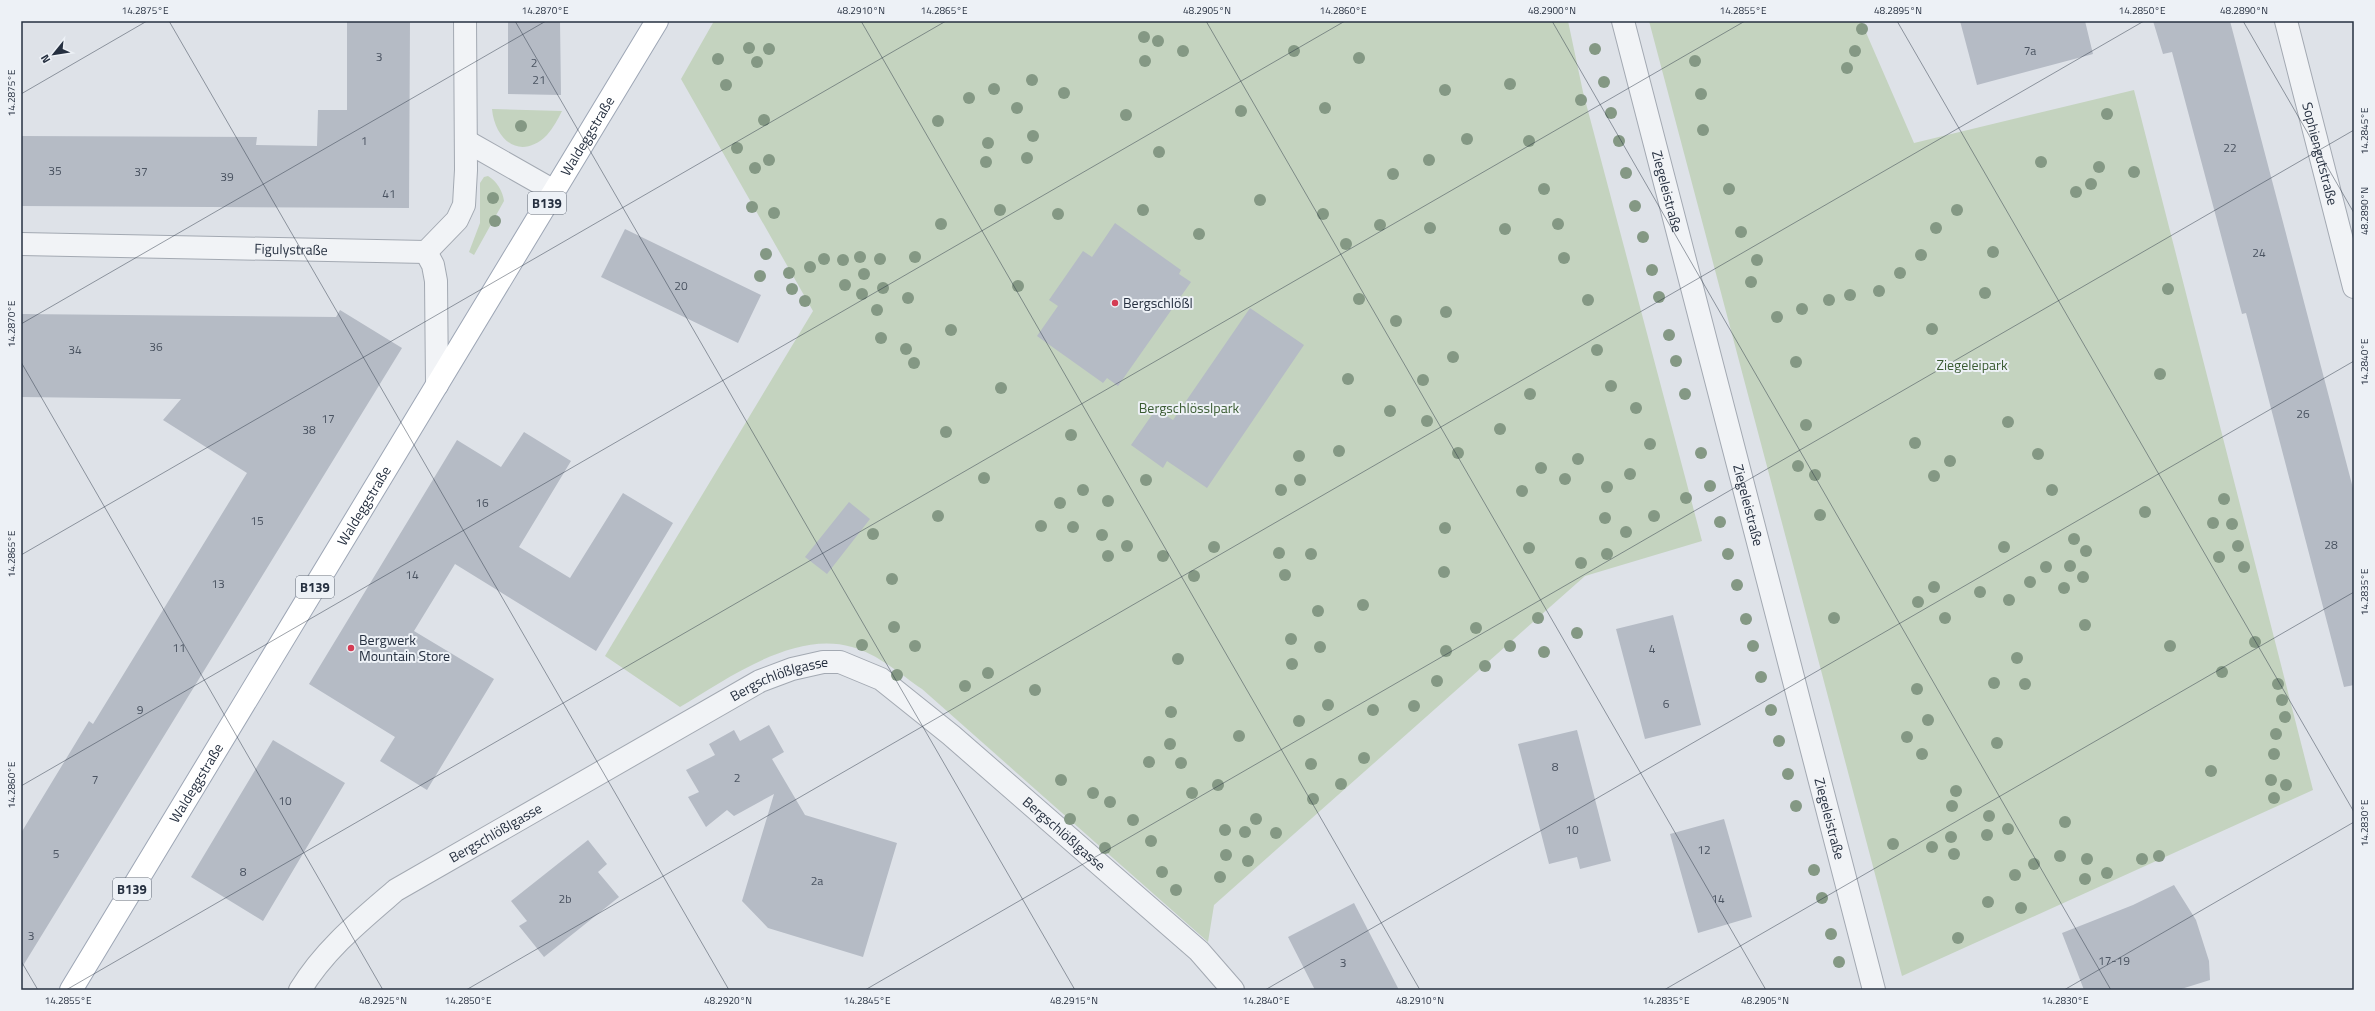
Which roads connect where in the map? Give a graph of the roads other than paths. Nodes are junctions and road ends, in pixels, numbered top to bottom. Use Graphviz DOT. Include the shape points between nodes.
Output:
graph roads {
  1 [pos="465,21"];
  2 [pos="656,21"];
  3 [pos="1622,21"];
  4 [pos="2286,21"];
  5 [pos="466,141"];
  6 [pos="554,191"];
  7 [pos="21,244"];
  8 [pos="426,252"];
  9 [pos="2354,288"];
  10 [pos="437,385"];
  11 [pos="71,990"];
  12 [pos="300,990"];
  13 [pos="1233,990"];
  14 [pos="1874,990"];
  1 -- 5 [label="street"];
  2 -- 6 [label="main road, Waldeggstraße / B139"];
  3 -- 14 [label="street, Ziegeleistraße"];
  4 -- 9 [label="street, Sophiengutstraße"];
  5 -- 6 [label="street"];
  5 -- 8 [label="street" via="464,204 457,220"];
  6 -- 10 [label="main road, Waldeggstraße / B139"];
  7 -- 8 [label="street, Figulystraße"];
  8 -- 10 [label="street" via="433,265 436,281"];
  10 -- 11 [label="main road, Waldeggstraße / B139"];
  12 -- 13 [label="street, Bergschlößlgasse" via="314,967 345,933 396,890 760,681 792,669 840,662 881,679 950,735 1199,951"];
}
